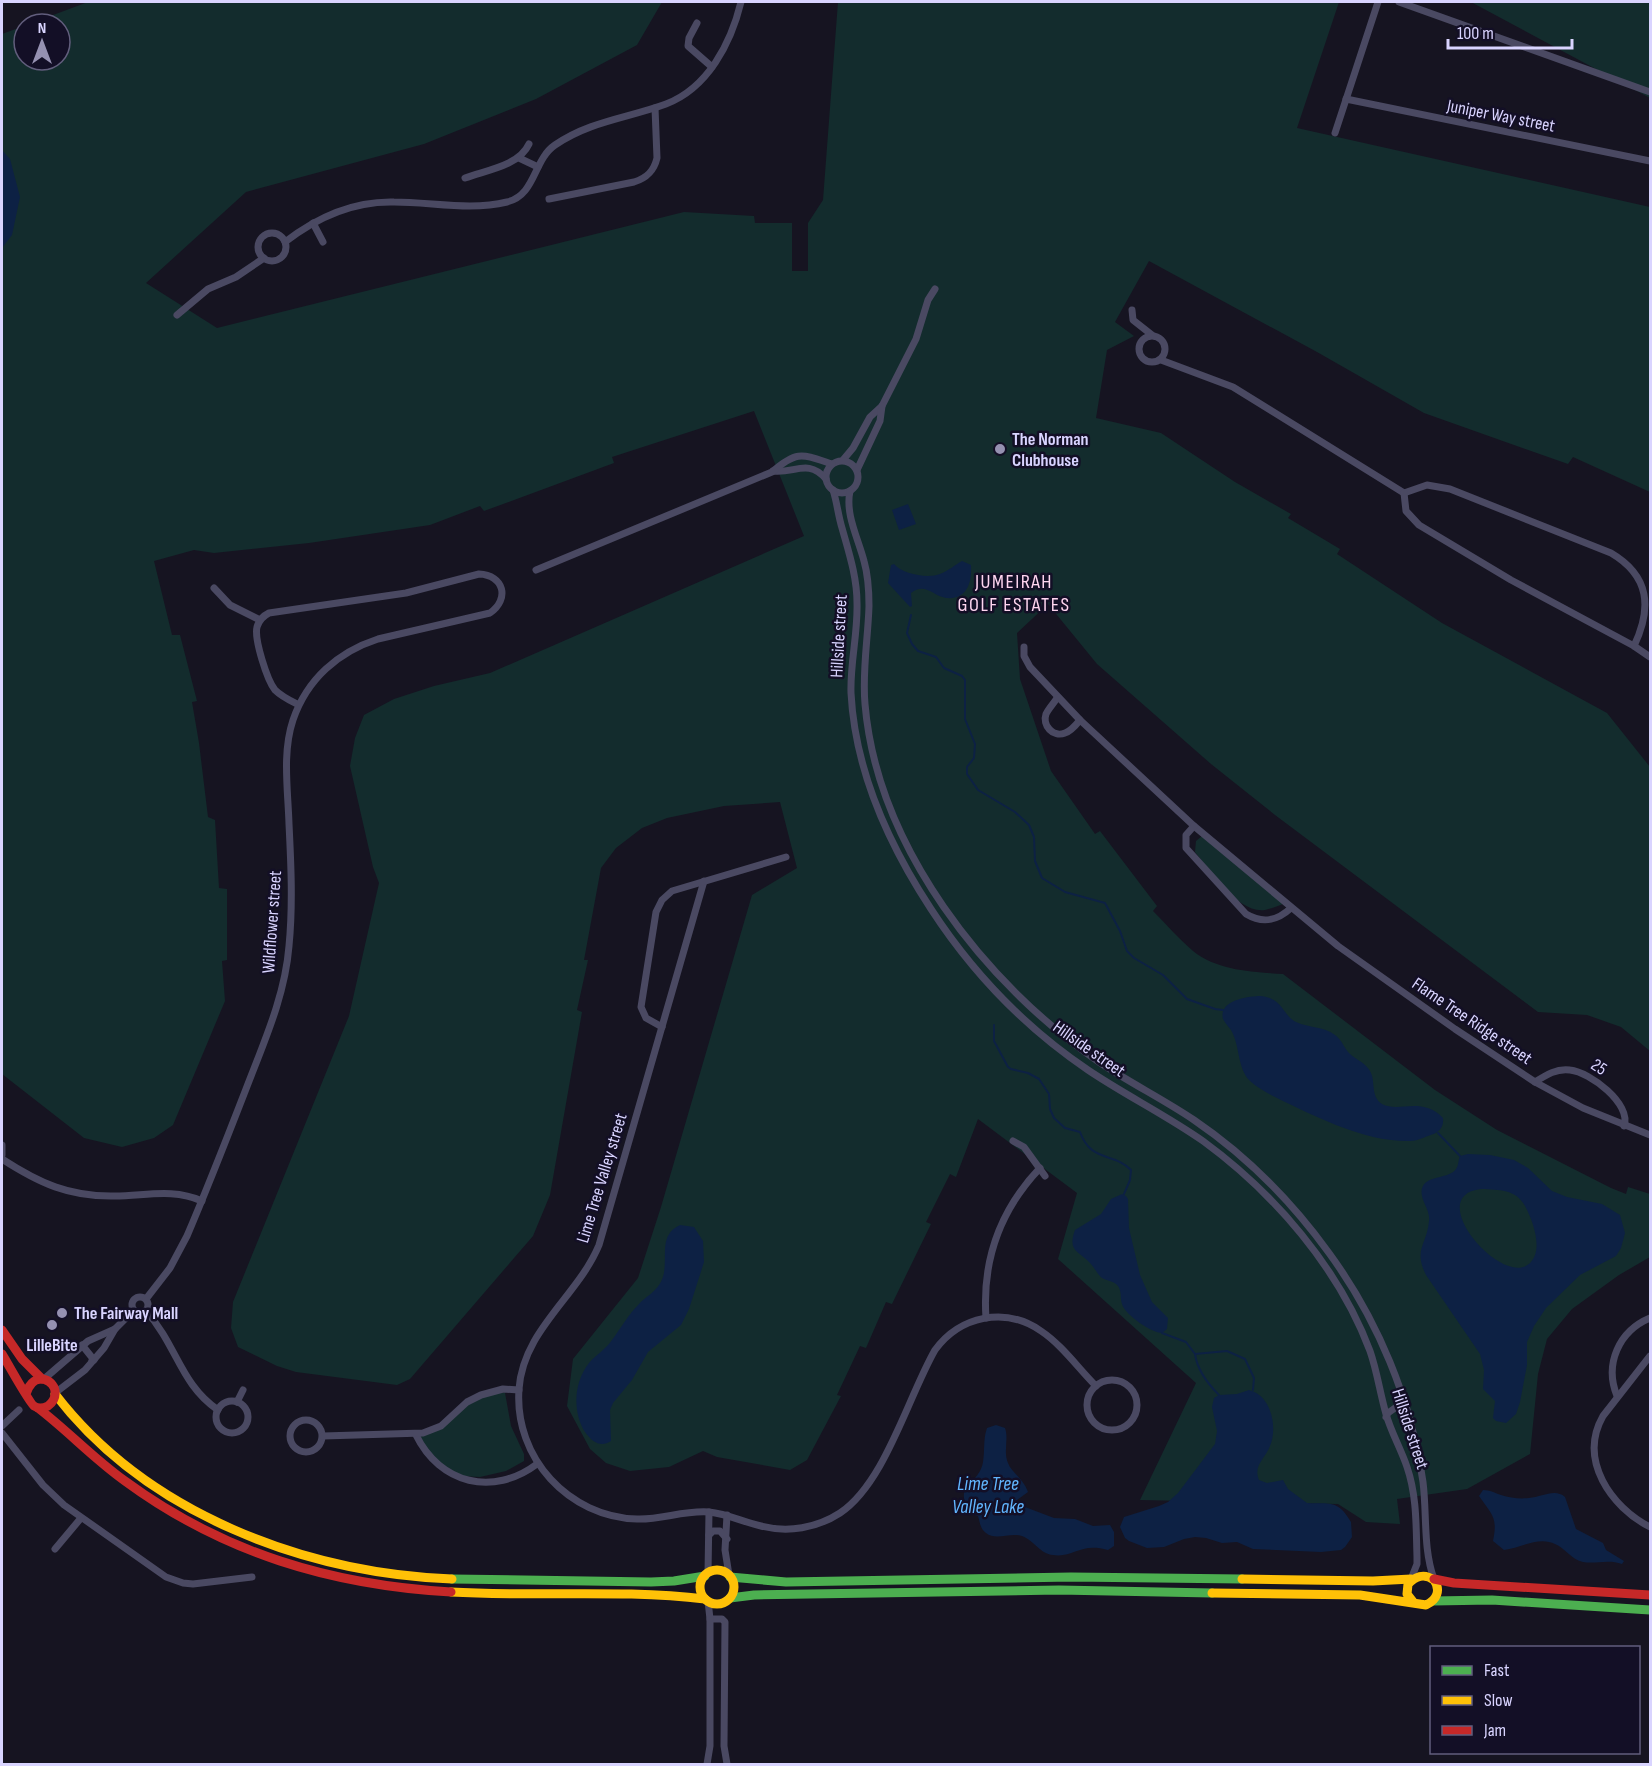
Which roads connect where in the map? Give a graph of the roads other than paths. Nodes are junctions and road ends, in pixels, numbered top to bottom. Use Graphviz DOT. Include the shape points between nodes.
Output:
graph roads {
  1 [pos="741,2"];
  2 [pos="1378,2"];
  3 [pos="1399,2"];
  4 [pos="697,23"];
  5 [pos="712,67"];
  6 [pos="1650,92"];
  7 [pos="1346,99"];
  8 [pos="655,108"];
  9 [pos="1335,133"];
  10 [pos="530,144"];
  11 [pos="519,158"];
  12 [pos="1650,161"];
  13 [pos="537,167"];
  14 [pos="465,178"];
  15 [pos="549,199"];
  16 [pos="313,223"];
  17 [pos="285,242"];
  18 [pos="323,242"];
  19 [pos="264,258"];
  20 [pos="935,290"];
  21 [pos="1132,310"];
  22 [pos="177,315"];
  23 [pos="1152,335"];
  24 [pos="1161,360"];
  25 [pos="882,406"];
  26 [pos="807,456"];
  27 [pos="792,458"];
  28 [pos="843,460"];
  29 [pos="832,464"];
  30 [pos="797,468"];
  31 [pos="806,468"];
  32 [pos="858,470"];
  33 [pos="773,471"];
  34 [pos="826,479"];
  35 [pos="833,490"];
  36 [pos="850,491"];
  37 [pos="1404,493"];
  38 [pos="536,570"];
  39 [pos="214,588"];
  40 [pos="260,620"];
  41 [pos="1634,646"];
  42 [pos="1024,647"];
  43 [pos="1650,657"];
  44 [pos="1058,698"];
  45 [pos="299,705"];
  46 [pos="1080,720"];
  47 [pos="1194,826"];
  48 [pos="912,852"];
  49 [pos="786,857"];
  50 [pos="901,858"];
  51 [pos="704,881"];
  52 [pos="1291,908"];
  53 [pos="662,1027"];
  54 [pos="1535,1082"];
  55 [pos="1624,1126"];
  56 [pos="1650,1135"];
  57 [pos="1013,1141"];
  58 [pos="2,1144"];
  59 [pos="2,1157"];
  60 [pos="1040,1168"];
  61 [pos="1045,1176"];
  62 [pos="202,1201"];
  63 [pos="146,1299"];
  64 [pos="134,1310"];
  65 [pos="146,1311"];
  66 [pos="986,1318"];
  67 [pos="1650,1318"];
  68 [pos="115,1329"];
  69 [pos="2,1330"];
  70 [pos="82,1345"];
  71 [pos="2,1354"];
  72 [pos="1650,1356"];
  73 [pos="94,1360"];
  74 [pos="43,1379"];
  75 [pos="1096,1386"];
  76 [pos="243,1390"];
  77 [pos="519,1390"];
  78 [pos="55,1393"];
  79 [pos="26,1394"];
  80 [pos="1617,1396"];
  81 [pos="237,1402"];
  82 [pos="38,1408"];
  83 [pos="19,1410"];
  84 [pos="218,1410"];
  85 [pos="1407,1410"];
  86 [pos="1386,1417"];
  87 [pos="2,1426"];
  88 [pos="2,1433"];
  89 [pos="416,1435"];
  90 [pos="323,1436"];
  91 [pos="537,1464"];
  92 [pos="709,1512"];
  93 [pos="727,1515"];
  94 [pos="81,1518"];
  95 [pos="1650,1527"];
  96 [pos="709,1535"];
  97 [pos="727,1538"];
  98 [pos="55,1549"];
  99 [pos="728,1573"];
  100 [pos="706,1575"];
  101 [pos="252,1577"];
  102 [pos="1411,1579"];
  103 [pos="1434,1579"];
  104 [pos="1650,1595"];
  105 [pos="730,1598"];
  106 [pos="706,1600"];
  107 [pos="1433,1601"];
  108 [pos="1413,1603"];
  109 [pos="1650,1610"];
  110 [pos="710,1619"];
  111 [pos="707,1764"];
  112 [pos="727,1764"];
  1 -- 5 [label="street" via="730,36"];
  2 -- 7 [label="street"];
  3 -- 6 [label="street"];
  4 -- 5 [label="street" via="688,46"];
  5 -- 8 [label="street" via="688,93"];
  7 -- 9 [label="street"];
  7 -- 12 [label="street, Juniper Way street"];
  8 -- 13 [label="street" via="586,129 554,146"];
  8 -- 15 [label="street" via="657,158 647,176"];
  10 -- 11 [label="street"];
  11 -- 13 [label="street"];
  11 -- 14 [label="street"];
  13 -- 16 [label="street" via="527,189 506,202 450,206 379,202 345,209"];
  16 -- 17 [label="street"];
  16 -- 18 [label="street"];
  17 -- 19 [label="street" via="281,258"];
  17 -- 19 [label="street" via="275,233 265,235 258,246"];
  19 -- 22 [label="street" via="236,277 208,289"];
  20 -- 25 [label="street" via="927,300 916,339"];
  21 -- 23 [label="street" via="1133,320"];
  23 -- 24 [label="street" via="1165,344"];
  23 -- 24 [label="street" via="1142,340 1139,352 1148,362"];
  24 -- 37 [label="street" via="1233,387"];
  25 -- 28 [label="street" via="870,417"];
  25 -- 32 [label="street, Hillside street" via="880,422"];
  26 -- 27 [label="street, Hillside street"];
  26 -- 29 [label="street, Hillside street"];
  26 -- 31 [label="street"];
  27 -- 30 [label="street"];
  27 -- 33 [label="street, Hillside street"];
  28 -- 29 [label="street"];
  28 -- 32 [label="street"];
  29 -- 34 [label="street"];
  30 -- 31 [label="street, Hillside street"];
  30 -- 33 [label="street, Hillside street"];
  31 -- 34 [label="street, Hillside street"];
  32 -- 36 [label="street, Hillside street" via="857,483"];
  33 -- 38 [label="street, Hillside street"];
  34 -- 35 [label="street, Hillside street"];
  35 -- 36 [label="street"];
  35 -- 50 [label="street, Hillside street" via="857,590 851,678 855,729 870,785"];
  36 -- 48 [label="street, Hillside street" via="848,507 868,583 863,682 868,727 885,792"];
  37 -- 41 [label="street" via="1406,511 1419,525"];
  37 -- 41 [label="street" via="1427,485 1450,489 1624,561 1643,585 1647,600 1642,630"];
  39 -- 40 [label="street" via="230,605"];
  40 -- 45 [label="street" via="256,635 270,681 280,694"];
  40 -- 45 [label="street, Wildflower street" via="274,611 406,593 479,574 488,575 500,585 501,601 490,613 378,639 342,655 321,672"];
  41 -- 43 [label="street"];
  42 -- 44 [label="street, Flame Tree Ridge street" via="1028,664"];
  44 -- 46 [label="street, Flame Tree Ridge street"];
  44 -- 46 [label="street" via="1046,715 1050,730 1065,734"];
  45 -- 62 [label="street, Wildflower street" via="287,753 292,895 285,973 263,1046"];
  46 -- 47 [label="street, Flame Tree Ridge street"];
  47 -- 52 [label="street, Flame Tree Ridge street"];
  47 -- 52 [label="street" via="1186,835 1186,848 1246,914 1270,920"];
  48 -- 50 [label="street"];
  48 -- 85 [label="street, Hillside street" via="969,942 1027,1005 1101,1063 1212,1133 1292,1207 1357,1296 1384,1348"];
  49 -- 51 [label="street"];
  50 -- 86 [label="street, Hillside street" via="947,932 1019,1014 1088,1070 1206,1143 1283,1215 1317,1256 1358,1323 1376,1370"];
  51 -- 53 [label="street, Lime Tree Valley street"];
  51 -- 53 [label="street" via="672,891 656,912 641,1007 646,1018"];
  52 -- 54 [label="street, Flame Tree Ridge street" via="1367,967"];
  53 -- 77 [label="street, Lime Tree Valley street" via="599,1245 585,1273 536,1336 526,1357"];
  54 -- 55 [label="street, Flame Tree Ridge street"];
  54 -- 55 [label="street, 25" via="1557,1071 1584,1074 1621,1106"];
  55 -- 56 [label="street, Flame Tree Ridge street"];
  57 -- 60 [label="street" via="1024,1147"];
  58 -- 59 [label="street"];
  59 -- 62 [label="street" via="34,1179 70,1192 113,1196 174,1193"];
  60 -- 61 [label="street"];
  60 -- 66 [label="street" via="1012,1203 996,1237 987,1273"];
  62 -- 63 [label="street, Wildflower street" via="177,1258"];
  63 -- 64 [label="street, Wildflower street" via="135,1298"];
  63 -- 65 [label="street"];
  64 -- 65 [label="street"];
  64 -- 68 [label="street, Wildflower street"];
  65 -- 84 [label="street" via="168,1340 192,1387"];
  66 -- 75 [label="street, Lime Tree Valley street" via="1015,1319 1034,1326"];
  66 -- 93 [label="street, Lime Tree Valley street" via="956,1328 935,1350 880,1464 846,1508 824,1522 788,1529 760,1526"];
  67 -- 80 [label="street" via="1631,1329 1615,1354 1611,1375"];
  68 -- 70 [label="street, Wildflower street"];
  68 -- 73 [label="street, Wildflower street"];
  69 -- 74 [label="street" via="22,1359"];
  70 -- 73 [label="street"];
  70 -- 74 [label="street, Wildflower street"];
  71 -- 79 [label="street"];
  72 -- 80 [label="street"];
  73 -- 78 [label="street, Wildflower street"];
  74 -- 78 [label="street" via="51,1382"];
  74 -- 79 [label="street" via="32,1381"];
  75 -- 75 [label="street" via="1088,1401 1091,1418 1110,1430 1127,1425 1136,1411 1132,1389 1117,1381"];
  76 -- 81 [label="street"];
  77 -- 89 [label="street" via="503,1389 481,1395 467,1402 441,1426"];
  77 -- 91 [label="street, Lime Tree Valley street" via="523,1429"];
  78 -- 82 [label="street" via="50,1405"];
  78 -- 100 [label="street" via="95,1438 140,1476 197,1512 290,1552 358,1569 425,1578 651,1582"];
  79 -- 82 [label="street" via="29,1403"];
  80 -- 95 [label="street" via="1598,1425 1595,1460 1613,1497"];
  81 -- 84 [label="street" via="226,1403"];
  81 -- 84 [label="street" via="245,1407 248,1416 246,1426 239,1432 229,1433 221,1428"];
  82 -- 106 [label="street" via="105,1466 185,1520 242,1549 301,1570 427,1592 670,1594"];
  83 -- 87 [label="street"];
  85 -- 86 [label="street" via="1395,1407"];
  85 -- 103 [label="street, Hillside street" via="1421,1471"];
  86 -- 102 [label="street, Hillside street" via="1407,1467 1414,1496 1417,1564"];
  88 -- 94 [label="street" via="43,1485"];
  89 -- 90 [label="street"];
  89 -- 91 [label="street" via="426,1453 441,1467 469,1481 500,1482 520,1476"];
  90 -- 90 [label="street" via="320,1426 305,1419 290,1433 292,1443 305,1452 315,1449"];
  91 -- 92 [label="street, Lime Tree Valley street" via="571,1498 606,1514 644,1519"];
  92 -- 93 [label="street, Lime Tree Valley street"];
  92 -- 96 [label="street"];
  93 -- 97 [label="street"];
  94 -- 98 [label="street"];
  94 -- 101 [label="street" via="174,1581 192,1584"];
  96 -- 97 [label="street" via="717,1530"];
  96 -- 100 [label="street"];
  97 -- 99 [label="street"];
  99 -- 100 [label="street" via="716,1570"];
  99 -- 102 [label="street" via="786,1582 1050,1577"];
  99 -- 105 [label="street" via="734,1588"];
  100 -- 106 [label="street" via="700,1584"];
  102 -- 103 [label="street" via="1420,1575"];
  102 -- 108 [label="street" via="1407,1594"];
  103 -- 104 [label="street"];
  103 -- 107 [label="street" via="1438,1588"];
  105 -- 106 [label="street" via="720,1603"];
  105 -- 108 [label="street" via="1096,1590 1360,1595"];
  106 -- 110 [label="street"];
  107 -- 108 [label="street" via="1424,1605"];
  107 -- 109 [label="street" via="1492,1600"];
  110 -- 111 [label="street"];
  110 -- 112 [label="street" via="725,1622"];
}
